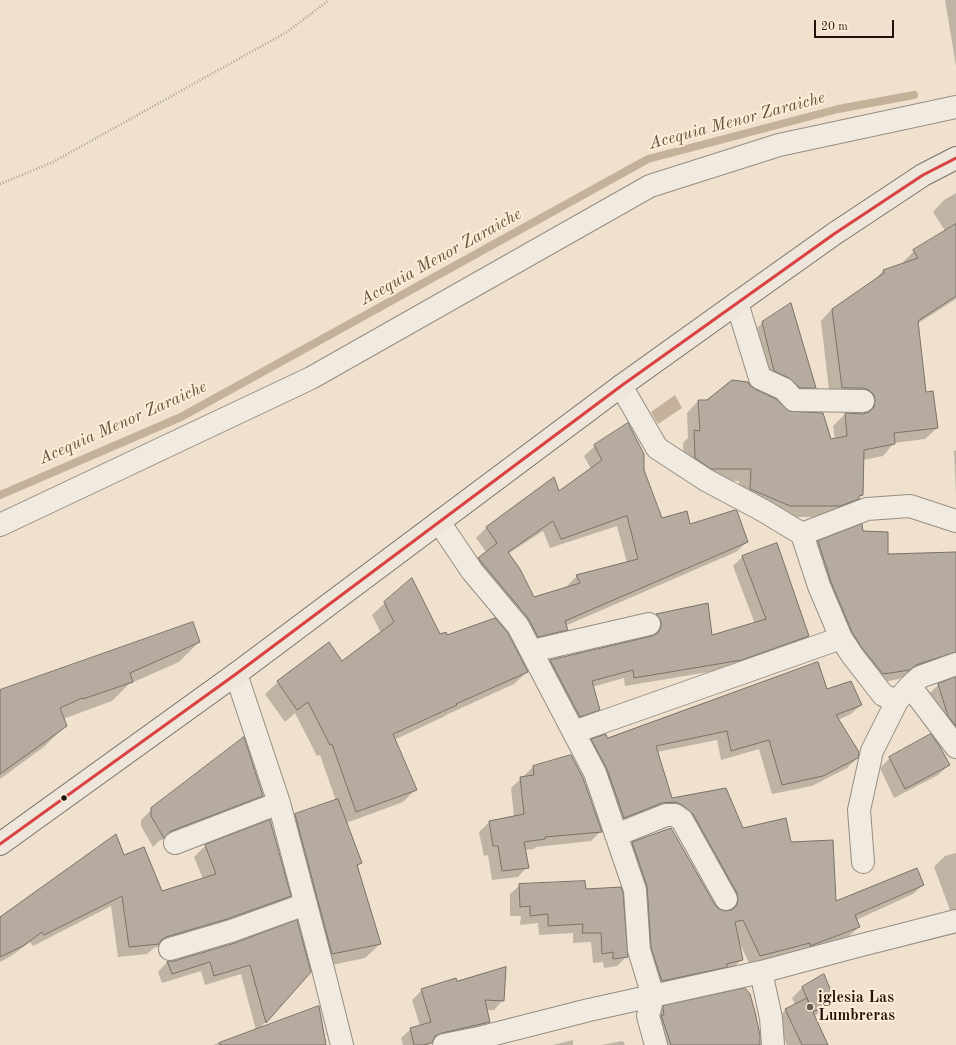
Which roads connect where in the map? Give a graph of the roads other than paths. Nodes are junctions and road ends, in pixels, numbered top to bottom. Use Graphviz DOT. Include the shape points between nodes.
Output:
graph roads {
  1 [pos="956,107"];
  2 [pos="956,158"];
  3 [pos="956,164"];
  4 [pos="923,175"];
  5 [pos="737,303"];
  6 [pos="621,386"];
  7 [pos="863,401"];
  8 [pos="956,521"];
  9 [pos="440,522"];
  10 [pos="0,525"];
  11 [pos="802,534"];
  12 [pos="649,624"];
  13 [pos="841,638"];
  14 [pos="532,651"];
  15 [pos="956,664"];
  16 [pos="236,674"];
  17 [pos="904,693"];
  18 [pos="574,732"];
  19 [pos="956,747"];
  20 [pos="280,803"];
  21 [pos="616,835"];
  22 [pos="175,843"];
  23 [pos="0,844"];
  24 [pos="863,862"];
  25 [pos="726,899"];
  26 [pos="306,904"];
  27 [pos="956,921"];
  28 [pos="170,949"];
  29 [pos="761,972"];
  30 [pos="653,996"];
  31 [pos="342,1045"];
  32 [pos="444,1045"];
  33 [pos="656,1045"];
  34 [pos="773,1045"];
  1 -- 10 [label="street" via="779,145 650,186 311,378"];
  2 -- 4 [label="main road"];
  3 -- 4 [label="main road"];
  4 -- 5 [label="main road"];
  5 -- 6 [label="main road"];
  5 -- 7 [label="street" via="760,378 784,389 794,400"];
  6 -- 9 [label="main road"];
  6 -- 11 [label="street" via="657,448 706,480"];
  8 -- 11 [label="street" via="910,506 867,509"];
  9 -- 14 [label="street" via="472,571 518,626"];
  9 -- 16 [label="main road"];
  11 -- 13 [label="street" via="819,586"];
  12 -- 14 [label="street"];
  13 -- 17 [label="street" via="883,695"];
  13 -- 18 [label="street"];
  14 -- 18 [label="street"];
  15 -- 17 [label="street" via="920,677"];
  16 -- 20 [label="street"];
  16 -- 23 [label="main road"];
  17 -- 19 [label="street"];
  17 -- 24 [label="street" via="872,751 859,810"];
  18 -- 21 [label="street" via="595,773"];
  20 -- 22 [label="street"];
  20 -- 26 [label="street"];
  21 -- 25 [label="street" via="666,815 675,815 682,820"];
  21 -- 30 [label="street" via="635,890 639,950"];
  26 -- 28 [label="street" via="231,931"];
  26 -- 31 [label="street"];
  27 -- 29 [label="street"];
  29 -- 30 [label="street"];
  29 -- 34 [label="street" via="771,1018"];
  30 -- 32 [label="street"];
  30 -- 33 [label="street" via="648,1016"];
}
